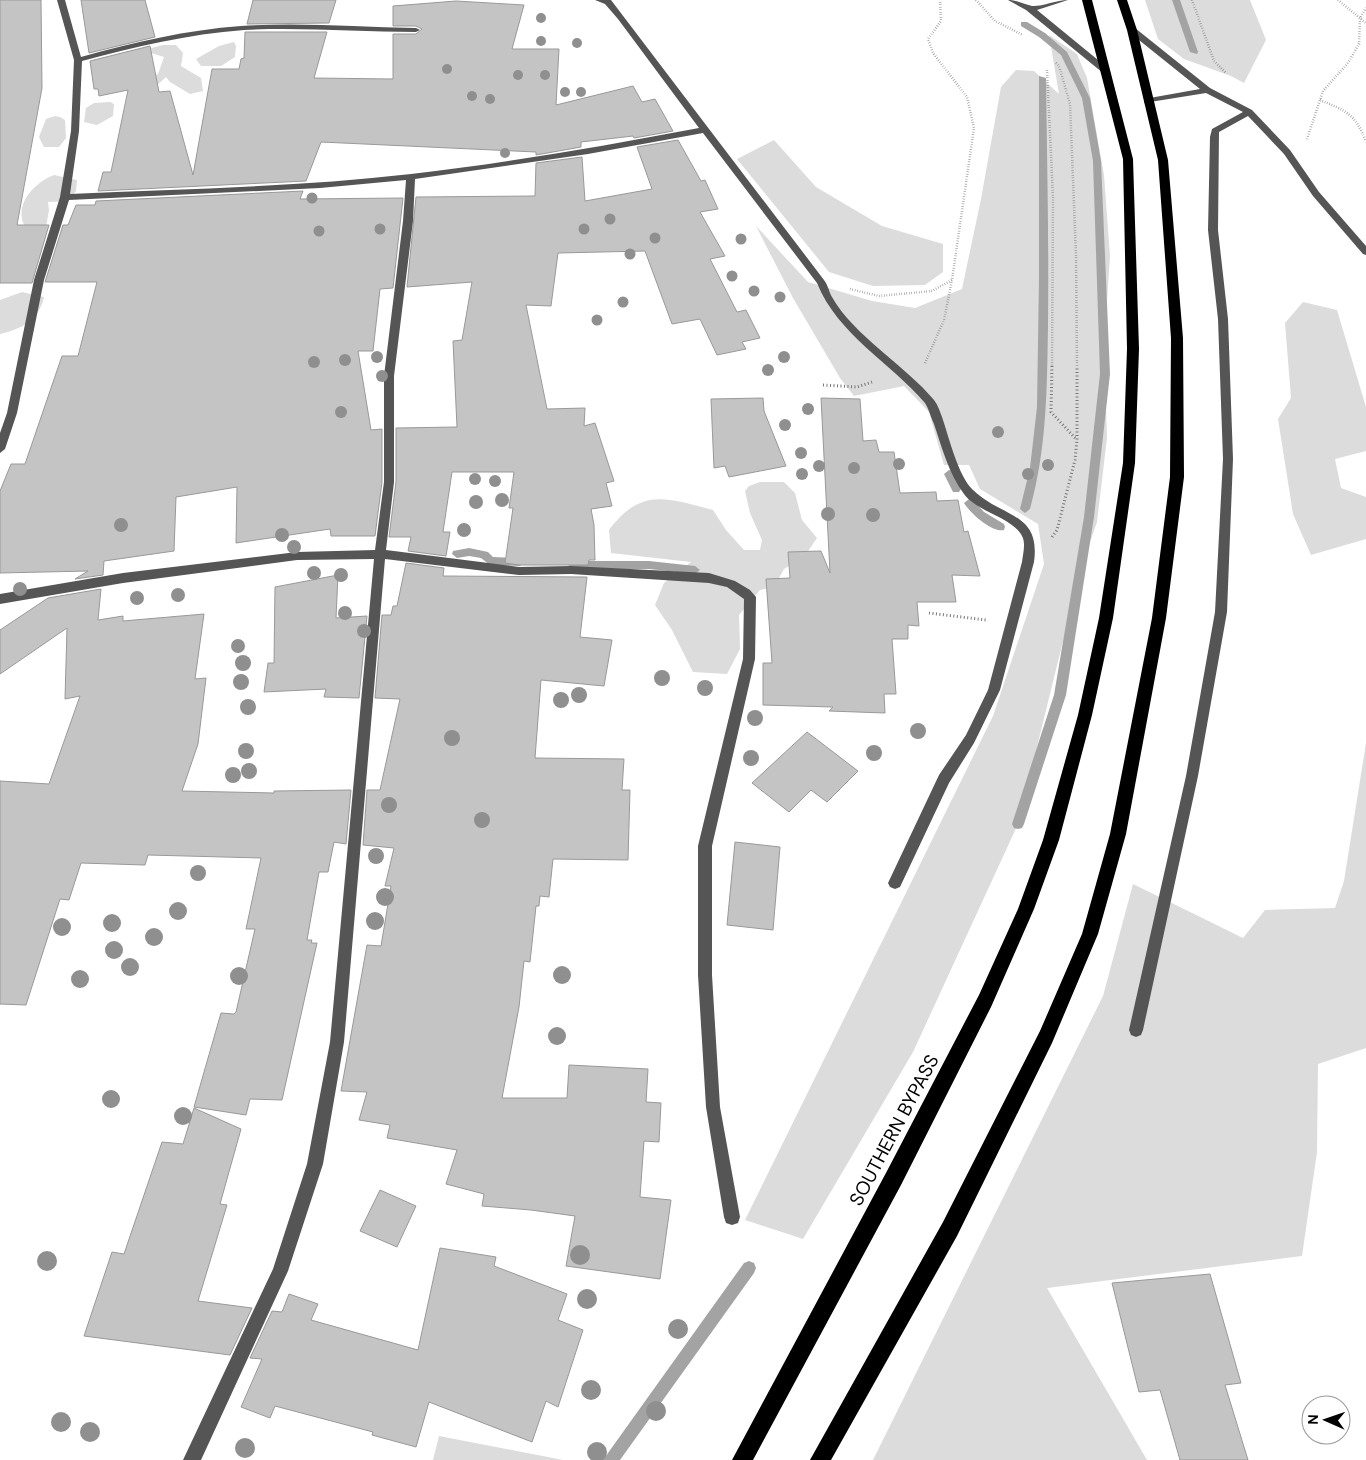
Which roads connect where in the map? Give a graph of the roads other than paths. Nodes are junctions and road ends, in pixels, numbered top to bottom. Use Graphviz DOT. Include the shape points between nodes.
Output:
graph roads {
  1 [pos="61,0"];
  2 [pos="599,0"];
  3 [pos="1012,0"];
  4 [pos="1064,0"];
  5 [pos="1087,0"];
  6 [pos="1122,0"];
  7 [pos="1029,8"];
  8 [pos="416,30"];
  9 [pos="1132,30"];
  10 [pos="78,60"];
  11 [pos="1106,72"];
  12 [pos="1207,90"];
  13 [pos="1147,101"];
  14 [pos="1249,112"];
  15 [pos="705,130"];
  16 [pos="411,177"];
  17 [pos="64,197"];
  18 [pos="1366,252"];
  19 [pos="0,449"];
  20 [pos="380,554"];
  21 [pos="0,599"];
  22 [pos="895,883"];
  23 [pos="1136,1030"];
  24 [pos="732,1217"];
  25 [pos="192,1460"];
  26 [pos="742,1460"];
  27 [pos="820,1460"];
  1 -- 10 [label="street"];
  2 -- 15 [label="street" via="608,2 621,17"];
  3 -- 7 [label="street"];
  4 -- 7 [label="street"];
  5 -- 11 [label="highway, SOUTHERN BYPASS"];
  6 -- 9 [label="highway"];
  7 -- 11 [label="street"];
  8 -- 10 [label="street" via="273,27 219,30 139,44"];
  9 -- 12 [label="street"];
  9 -- 13 [label="highway"];
  10 -- 17 [label="street" via="75,131"];
  11 -- 26 [label="highway, SOUTHERN BYPASS" via="1128,159 1134,349 1129,463 1106,618 1085,715 1059,810 1026,909 985,1001"];
  12 -- 13 [label="street"];
  12 -- 14 [label="street"];
  13 -- 27 [label="highway" via="1163,160 1177,338 1177,477 1159,618 1118,834 1090,934 1046,1037 950,1228"];
  14 -- 18 [label="street" via="1287,152 1316,194"];
  14 -- 23 [label="street" via="1215,131 1214,136 1213,230 1223,319 1228,459 1221,612 1192,776"];
  15 -- 16 [label="street"];
  15 -- 22 [label="street" via="821,282 828,299 847,323 931,403 969,493 1017,523 1028,535 1028,562 994,690 970,739 944,779"];
  16 -- 17 [label="street" via="320,185"];
  16 -- 20 [label="street" via="389,376 389,482"];
  17 -- 19 [label="street" via="40,280 12,413"];
  20 -- 21 [label="street" via="297,556 123,578"];
  20 -- 24 [label="street" via="519,571 571,570 718,579 738,586 750,597 749,658 705,846 705,975 713,1107"];
  20 -- 25 [label="street" via="337,1042 315,1164 280,1271"];
}
